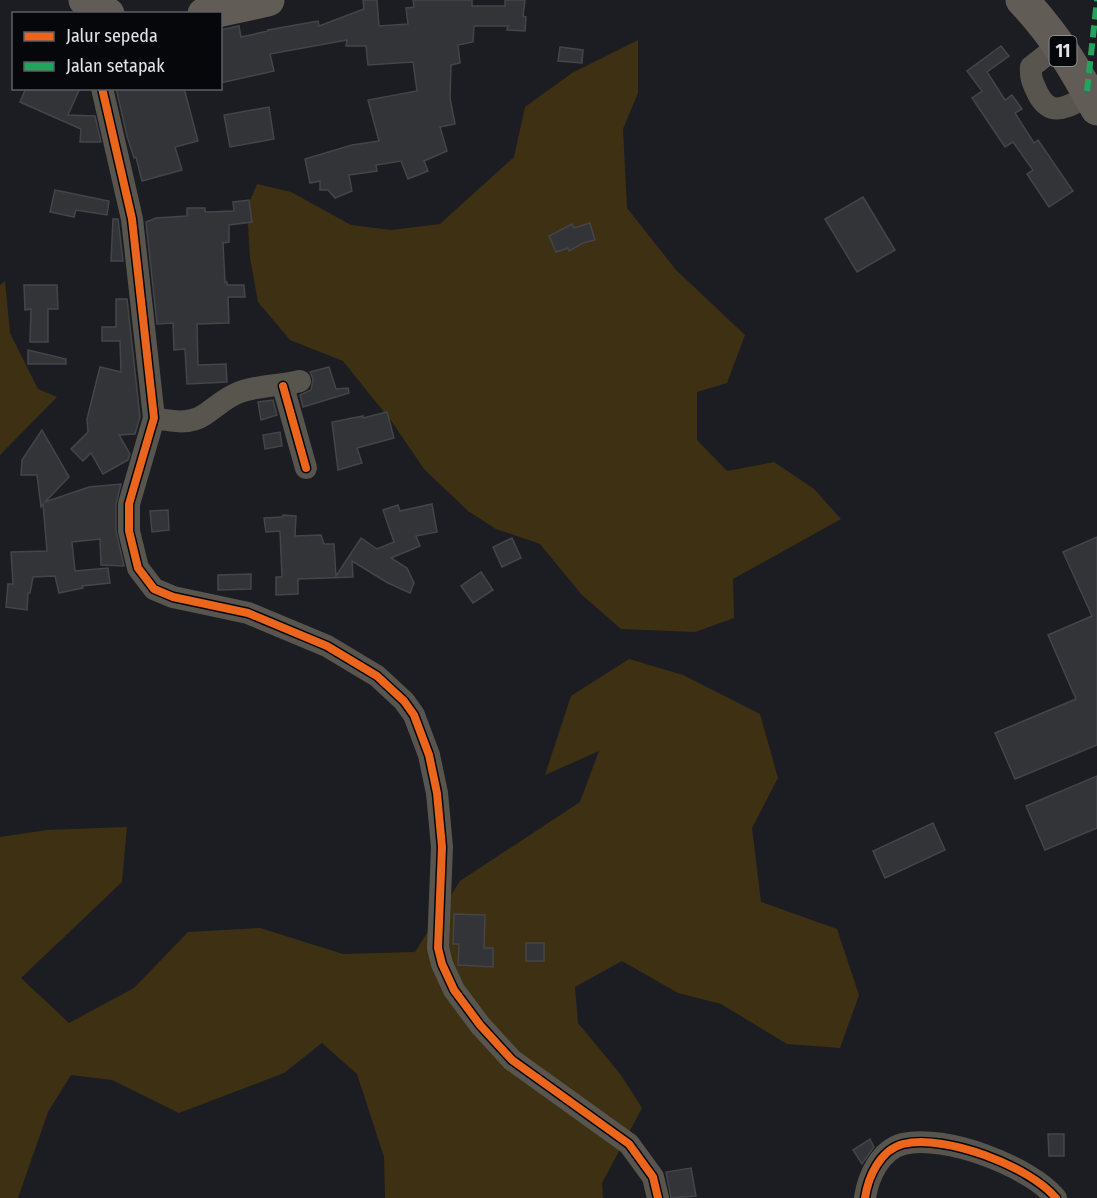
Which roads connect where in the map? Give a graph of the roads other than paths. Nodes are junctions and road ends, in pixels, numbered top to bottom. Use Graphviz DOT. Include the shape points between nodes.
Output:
graph roads {
  1 [pos="85,0"];
  2 [pos="268,0"];
  3 [pos="1022,0"];
  4 [pos="105,12"];
  5 [pos="213,12"];
  6 [pos="1059,45"];
  7 [pos="102,90"];
  8 [pos="1093,102"];
  9 [pos="154,418"];
  10 [pos="306,468"];
  11 [pos="658,1198"];
  12 [pos="866,1198"];
  13 [pos="1056,1198"];
  1 -- 4 [label="highway"];
  2 -- 5 [label="highway"];
  3 -- 6 [label="highway, 11"];
  6 -- 8 [label="highway, 11"];
  6 -- 8 [label="street" via="1031,67 1030,78 1044,105 1054,110"];
  7 -- 9 [label="street" via="132,219"];
  9 -- 10 [label="street" via="186,421 203,416 223,399 242,392 292,383"];
  9 -- 11 [label="street" via="129,504 129,531 138,568 154,589 173,597 248,613 327,646 377,675 404,701 414,715 429,755 436,793 442,847 438,948 454,990 512,1060 629,1144 653,1177"];
  12 -- 13 [label="street" via="871,1175 888,1152 904,1144 934,1142 1009,1164 1046,1186"];
}
